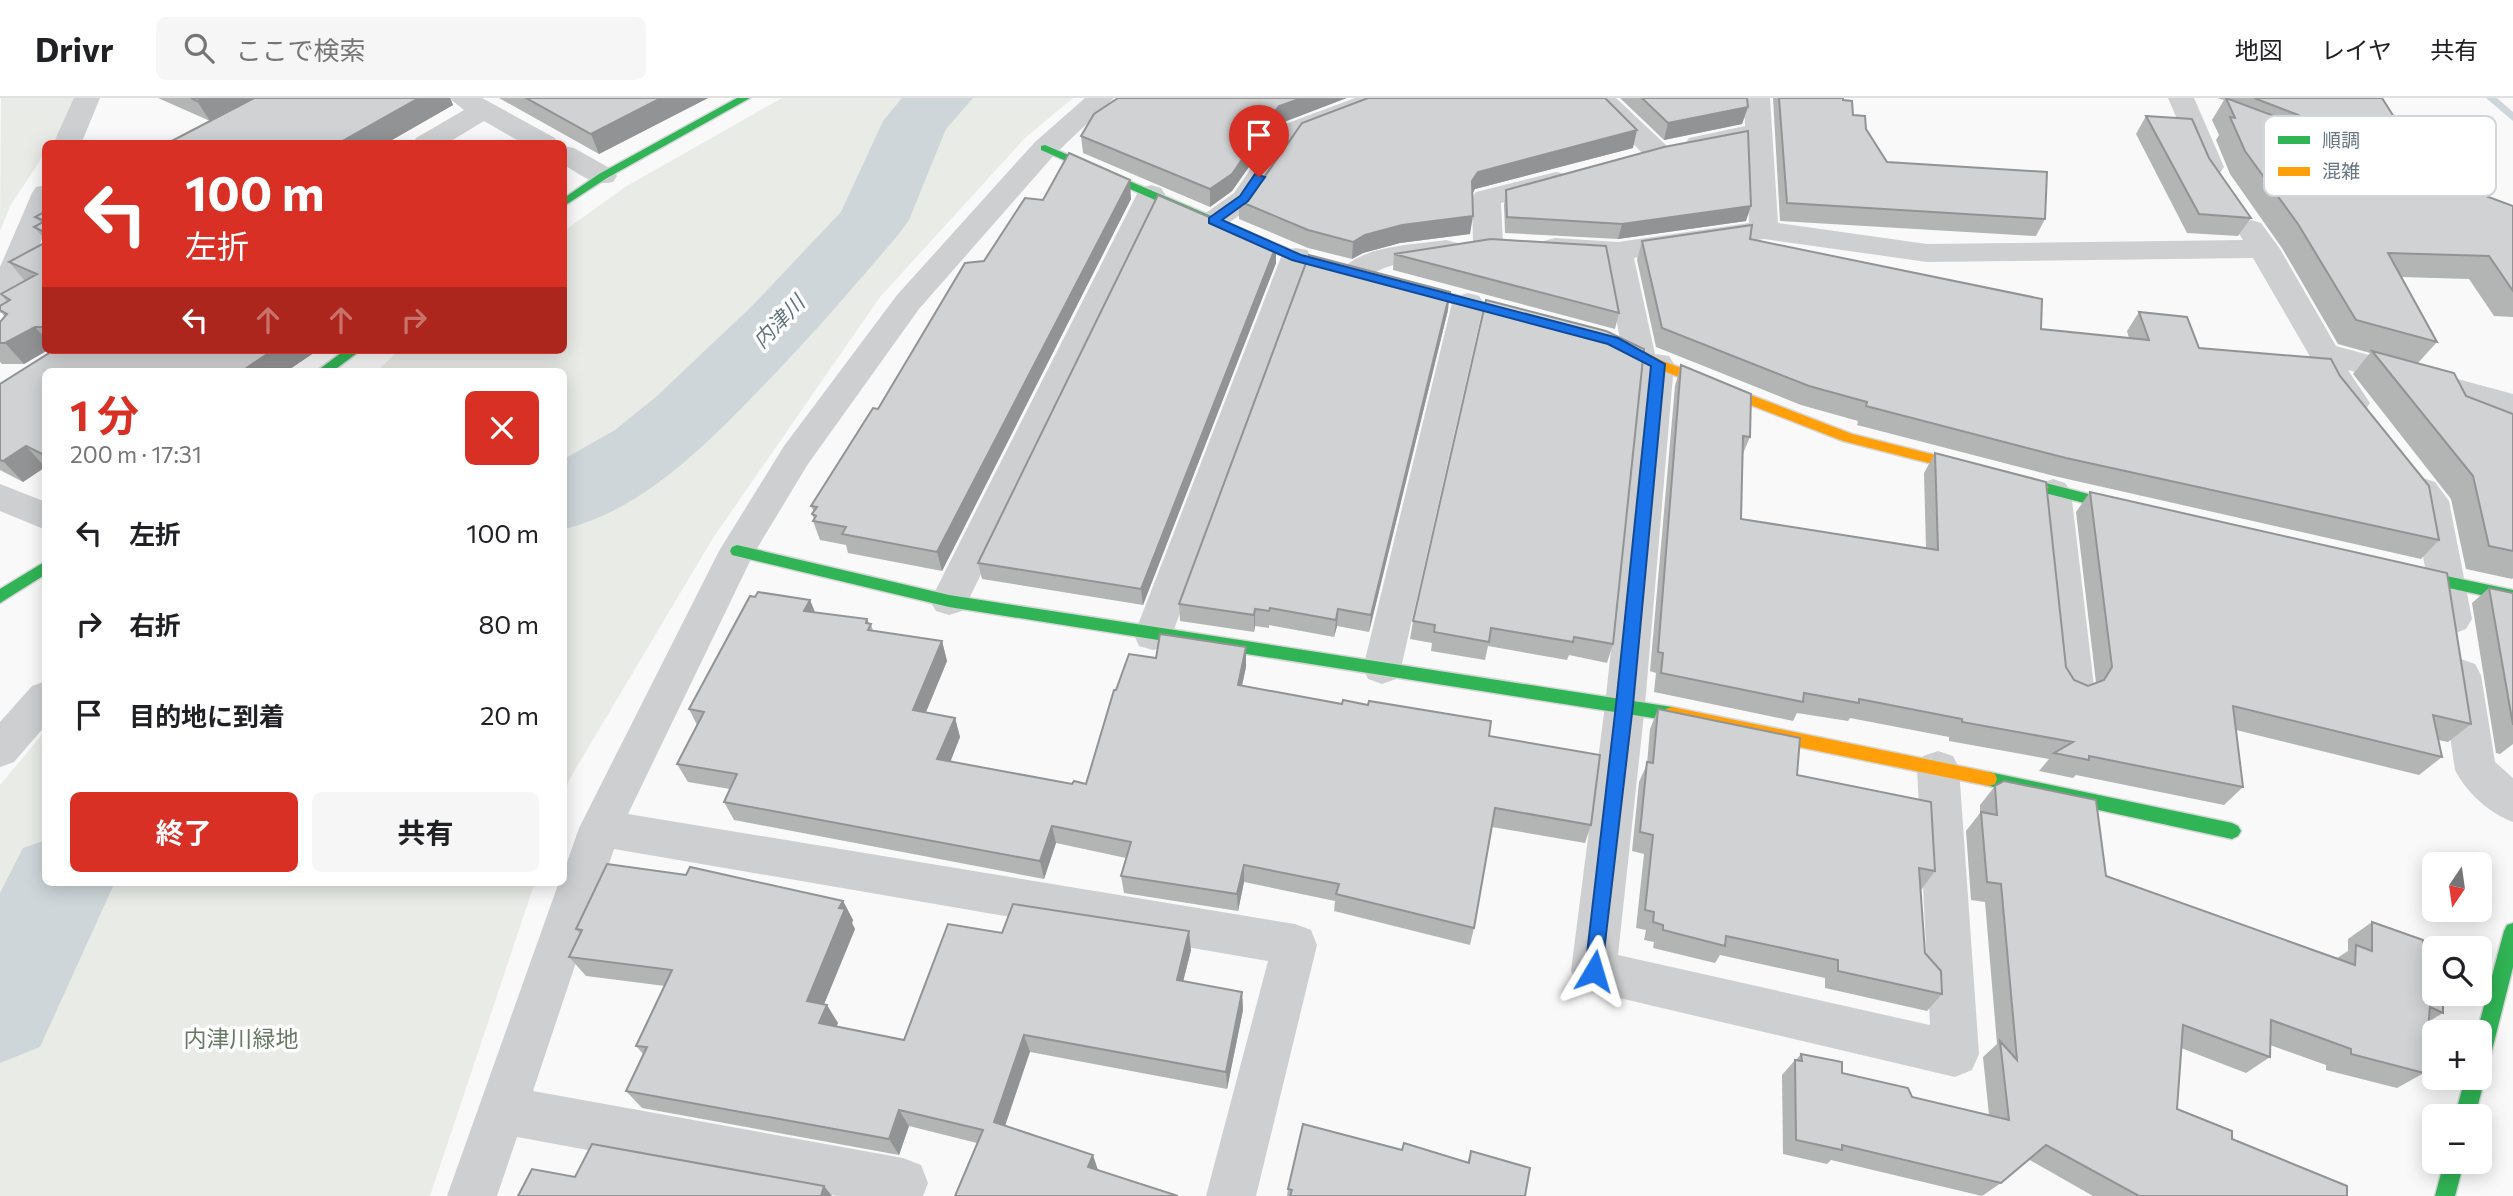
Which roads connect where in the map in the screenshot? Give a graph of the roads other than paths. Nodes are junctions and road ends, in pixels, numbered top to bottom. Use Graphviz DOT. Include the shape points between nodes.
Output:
graph roads {
  1 [pos="87,98"];
  2 [pos="745,98"];
  3 [pos="1101,98"];
  4 [pos="1402,98"];
  5 [pos="1601,98"];
  6 [pos="1757,98"];
  7 [pos="1373,99"];
  8 [pos="2193,101"];
  9 [pos="473,104"];
  10 [pos="1758,132"];
  11 [pos="69,140"];
  12 [pos="431,140"];
  13 [pos="538,140"];
  14 [pos="1045,148"];
  15 [pos="567,156"];
  16 [pos="1578,174"];
  17 [pos="603,176"];
  18 [pos="1151,194"];
  19 [pos="567,202"];
  20 [pos="42,209"];
  21 [pos="1213,220"];
  22 [pos="37,228"];
  23 [pos="1765,230"];
  24 [pos="1509,244"];
  25 [pos="2265,250"];
  26 [pos="1618,251"];
  27 [pos="1296,257"];
  28 [pos="1355,273"];
  29 [pos="0,303"];
  30 [pos="1468,303"];
  31 [pos="1547,324"];
  32 [pos="1574,331"];
  33 [pos="2324,353"];
  34 [pos="348,354"];
  35 [pos="1649,359"];
  36 [pos="328,368"];
  37 [pos="2513,405"];
  38 [pos="2373,428"];
  39 [pos="2406,470"];
  40 [pos="2053,492"];
  41 [pos="0,497"];
  42 [pos="2148,514"];
  43 [pos="42,515"];
  44 [pos="737,551"];
  45 [pos="2379,567"];
  46 [pos="42,569"];
  47 [pos="2447,583"];
  48 [pos="2513,596"];
  49 [pos="0,597"];
  50 [pos="949,601"];
  51 [pos="1153,635"];
  52 [pos="1382,668"];
  53 [pos="2074,686"];
  54 [pos="42,702"];
  55 [pos="1625,705"];
  56 [pos="0,750"];
  57 [pos="1938,768"];
  58 [pos="2513,804"];
  59 [pos="600,828"];
  60 [pos="2232,831"];
  61 [pos="2513,931"];
  62 [pos="2490,1020"];
  63 [pos="502,1110"];
  64 [pos="2451,1174"];
  65 [pos="472,1196"];
  66 [pos="898,1196"];
  67 [pos="1231,1196"];
  68 [pos="2445,1196"];
  1 -- 11 [label="street"];
  2 -- 17 [label="street"];
  3 -- 14 [label="street"];
  4 -- 7 [label="street"];
  5 -- 10 [label="street" via="1643,156"];
  6 -- 10 [label="street"];
  7 -- 21 [label="street" via="1290,132 1244,199"];
  8 -- 25 [label="street" via="2214,175"];
  9 -- 12 [label="street"];
  9 -- 13 [label="street"];
  10 -- 23 [label="street"];
  14 -- 18 [label="street"];
  14 -- 44 [label="street" via="908,302 796,455"];
  15 -- 17 [label="street"];
  16 -- 24 [label="street" via="1486,198"];
  17 -- 19 [label="street"];
  18 -- 21 [label="street"];
  18 -- 50 [label="street"];
  20 -- 22 [label="street"];
  21 -- 27 [label="street"];
  22 -- 29 [label="street"];
  23 -- 25 [label="street" via="1927,253"];
  23 -- 26 [label="street"];
  24 -- 26 [label="street"];
  24 -- 28 [label="street" via="1373,261"];
  25 -- 33 [label="street"];
  26 -- 35 [label="street"];
  27 -- 28 [label="street"];
  27 -- 51 [label="street"];
  28 -- 30 [label="street"];
  30 -- 31 [label="street"];
  30 -- 52 [label="street"];
  32 -- 35 [label="street" via="1613,341"];
  33 -- 37 [label="street"];
  33 -- 38 [label="street" via="2339,386"];
  34 -- 36 [label="street"];
  35 -- 40 [label="street" via="1848,438"];
  35 -- 55 [label="street"];
  39 -- 47 [label="street" via="2431,501"];
  40 -- 42 [label="street"];
  40 -- 53 [label="street"];
  41 -- 43 [label="street"];
  44 -- 50 [label="street"];
  44 -- 59 [label="street"];
  45 -- 47 [label="street"];
  46 -- 49 [label="street"];
  47 -- 48 [label="street"];
  47 -- 58 [label="street" via="2476,770"];
  50 -- 51 [label="street"];
  51 -- 52 [label="street"];
  52 -- 55 [label="street"];
  54 -- 56 [label="street"];
  55 -- 57 [label="street"];
  55 -- 57 [label="street" via="1594,971 1955,1054"];
  57 -- 60 [label="street"];
  59 -- 63 [label="street"];
  59 -- 67 [label="street" via="1295,944"];
  61 -- 62 [label="street"];
  63 -- 65 [label="street"];
  63 -- 66 [label="street" via="903,1183"];
  64 -- 68 [label="street"];
}
